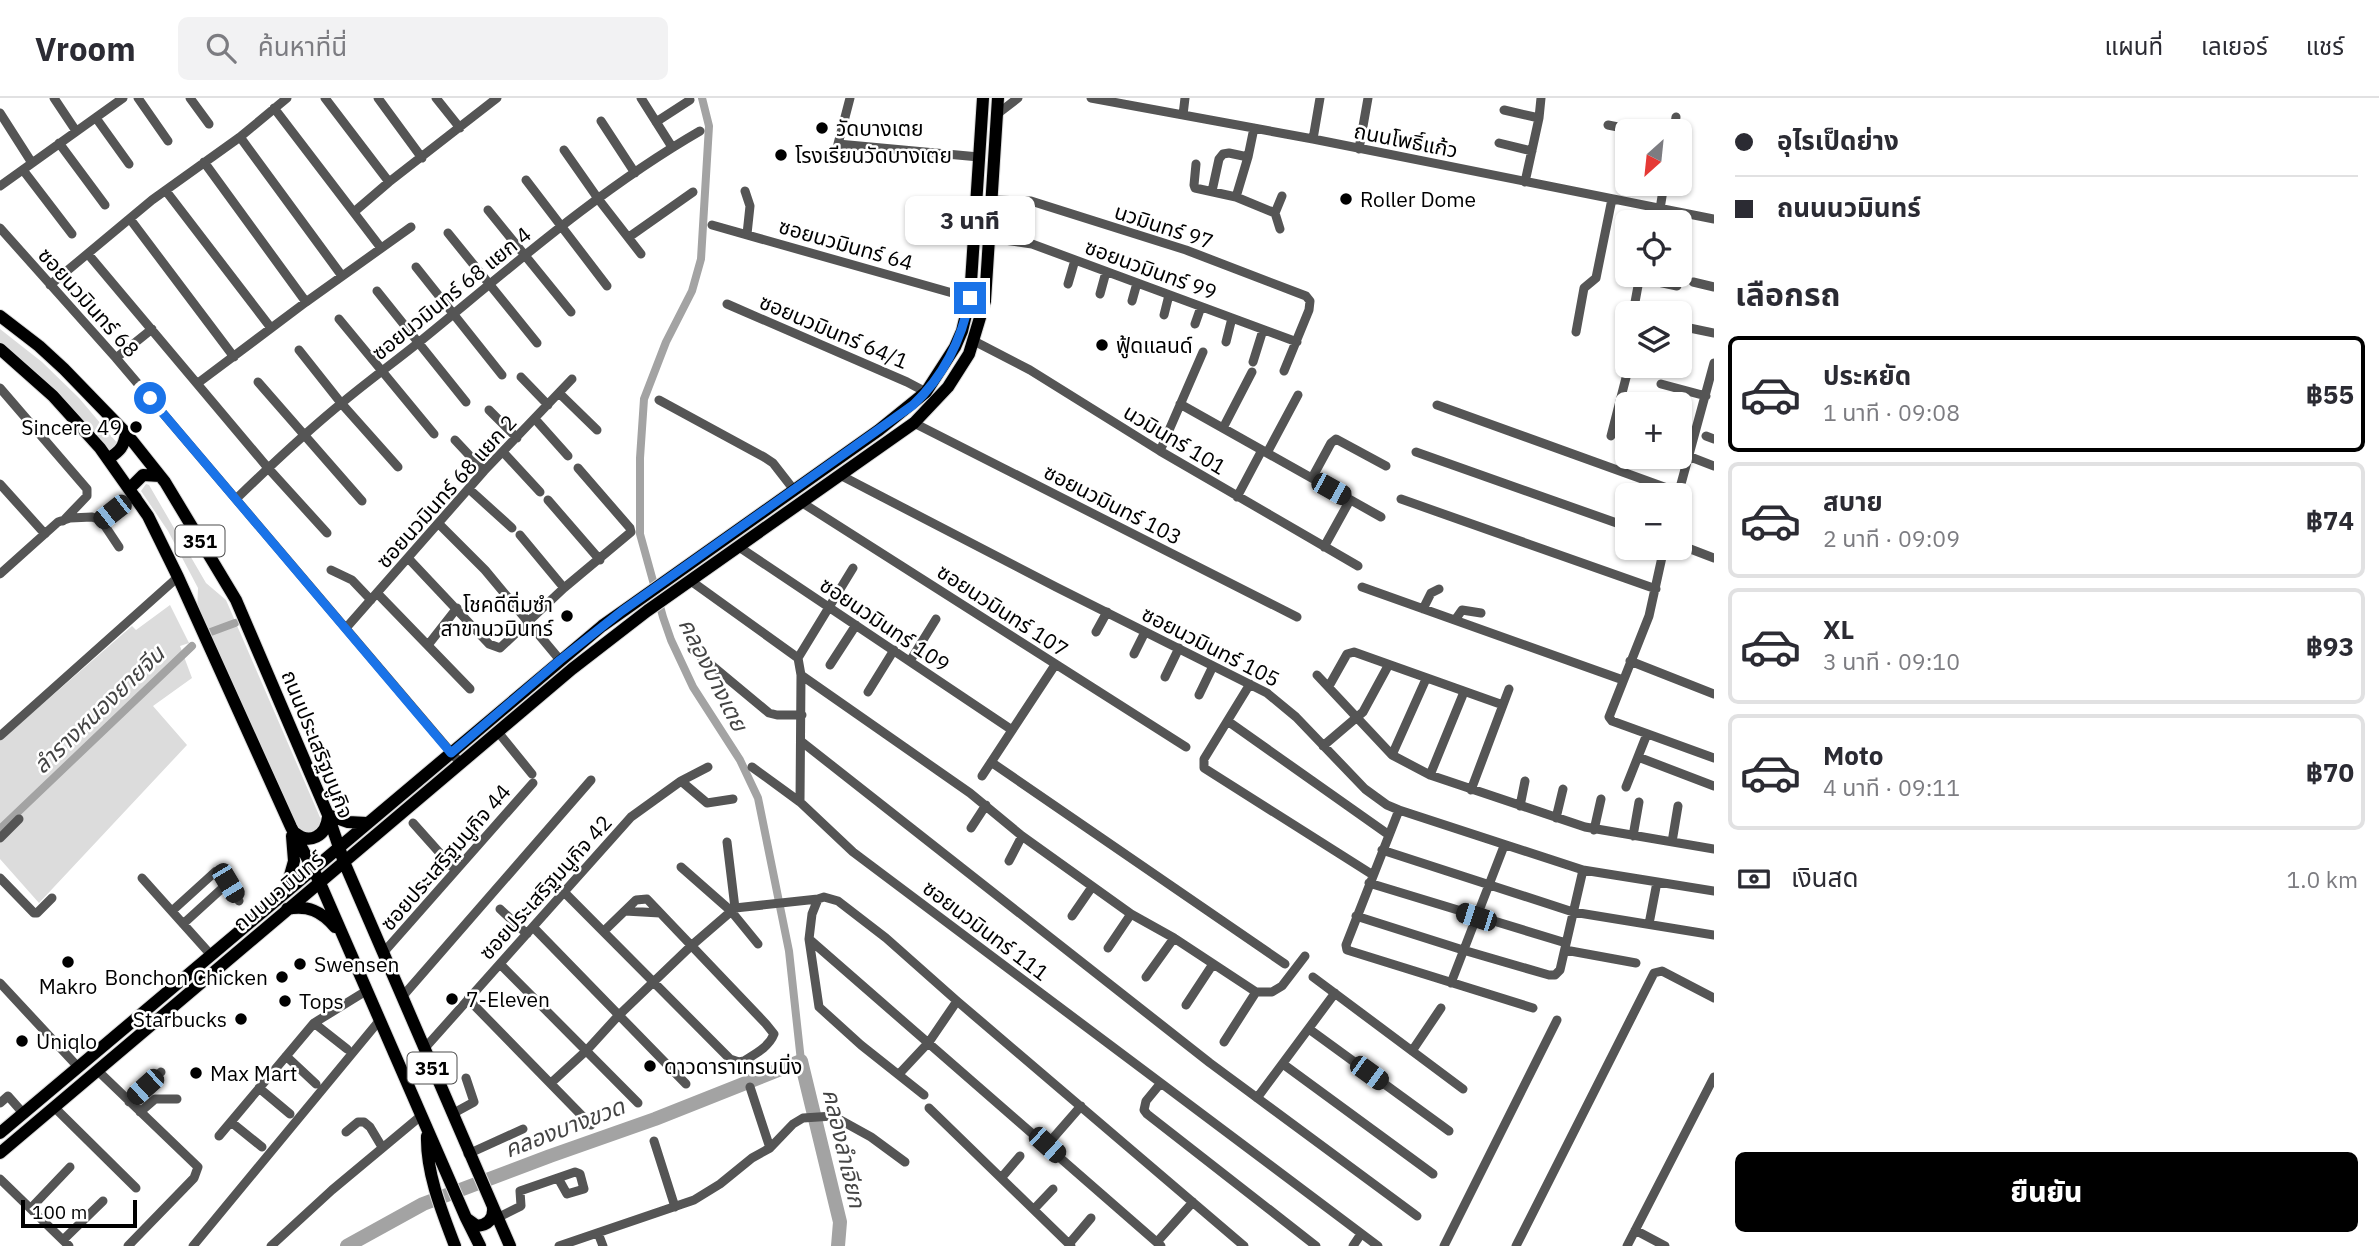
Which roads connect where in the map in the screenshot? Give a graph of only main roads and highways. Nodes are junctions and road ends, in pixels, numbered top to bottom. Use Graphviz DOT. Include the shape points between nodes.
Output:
graph roads {
  1 [pos="982,98"];
  2 [pos="998,98"];
  3 [pos="0,316"];
  4 [pos="0,349"];
  5 [pos="126,433"];
  6 [pos="108,459"];
  7 [pos="160,476"];
  8 [pos="133,493"];
  9 [pos="328,815"];
  10 [pos="366,824"];
  11 [pos="291,827"];
  12 [pos="339,848"];
  13 [pos="344,862"];
  14 [pos="317,877"];
  15 [pos="285,893"];
  16 [pos="287,909"];
  17 [pos="341,936"];
  18 [pos="427,1129"];
  19 [pos="0,1133"];
  20 [pos="0,1153"];
  21 [pos="489,1199"];
  22 [pos="466,1218"];
  23 [pos="455,1246"];
  24 [pos="480,1246"];
  25 [pos="510,1246"];
  1 -- 10 [label="main road, ถนนนวมินทร์" via="970,298 958,339 926,393 641,597"];
  2 -- 13 [label="main road, ถนนนวมินทร์" via="985,301 974,341 940,399 572,669"];
  3 -- 5 [label="main road, ถนนประเสริฐมนูกิจ / 351" via="64,369"];
  4 -- 6 [label="main road, 351" via="53,396"];
  5 -- 6 [label="main road" via="120,452"];
  5 -- 7 [label="main road, ถนนประเสริฐมนูกิจ / 351"];
  6 -- 8 [label="main road, 351"];
  7 -- 8 [label="main road" via="143,475"];
  7 -- 9 [label="main road, ถนนประเสริฐมนูกิจ / 351" via="236,600"];
  8 -- 11 [label="main road, 351" via="164,546"];
  9 -- 10 [label="main road"];
  9 -- 11 [label="main road" via="317,838 297,835"];
  9 -- 12 [label="main road, ถนนประเสริฐมนูกิจ / 351"];
  10 -- 12 [label="main road, ถนนนวมินทร์"];
  11 -- 14 [label="main road, 351"];
  11 -- 15 [label="main road" via="294,861"];
  12 -- 13 [label="main road, ถนนประเสริฐมนูกิจ / 351"];
  12 -- 14 [label="main road, ถนนนวมินทร์"];
  13 -- 14 [label="main road, ถนนนวมินทร์"];
  13 -- 21 [label="main road, ถนนประเสริฐมนูกิจ / 351"];
  14 -- 15 [label="main road, ถนนนวมินทร์"];
  14 -- 16 [label="main road, ถนนนวมินทร์"];
  14 -- 17 [label="main road, 351"];
  15 -- 19 [label="main road, ถนนนวมินทร์"];
  16 -- 17 [label="main road" via="302,906 323,914"];
  16 -- 20 [label="main road, ถนนนวมินทร์"];
  17 -- 18 [label="main road, 351"];
  18 -- 22 [label="main road, 351"];
  18 -- 23 [label="main road" via="429,1161"];
  21 -- 22 [label="main road" via="492,1218 486,1224 477,1226"];
  21 -- 25 [label="main road, ถนนประเสริฐมนูกิจ / 351"];
  22 -- 24 [label="main road, 351"];
}
